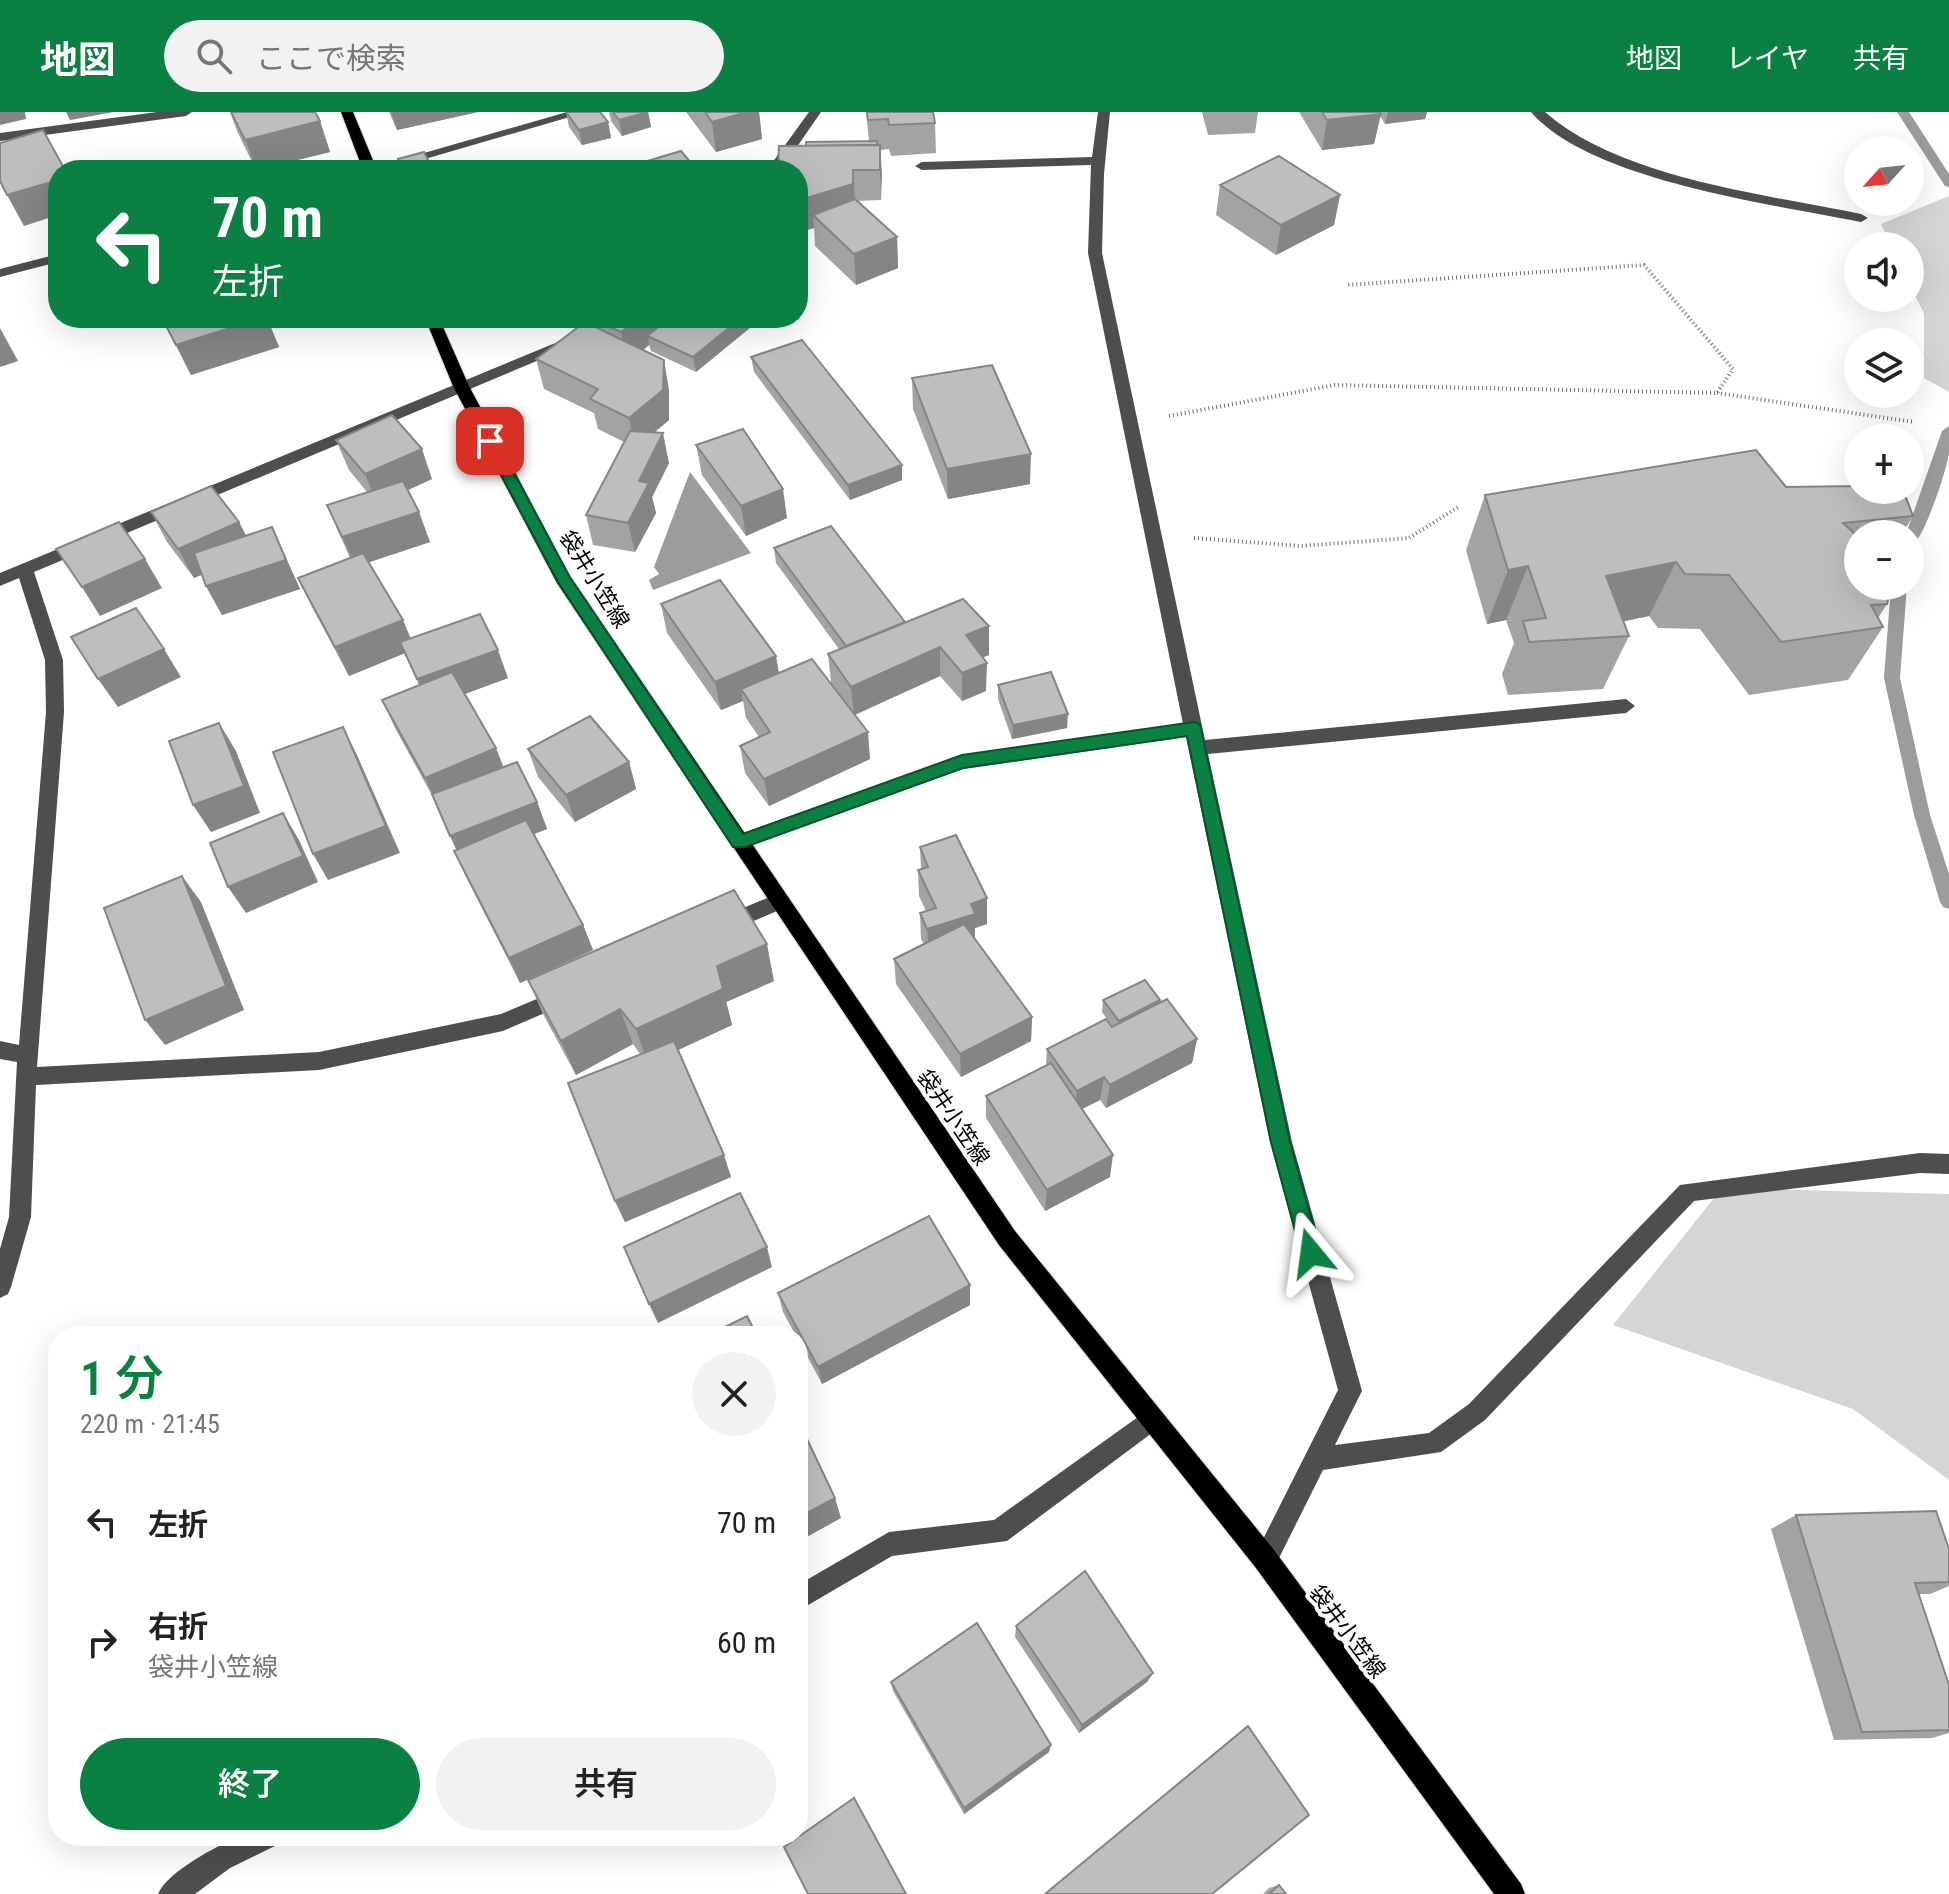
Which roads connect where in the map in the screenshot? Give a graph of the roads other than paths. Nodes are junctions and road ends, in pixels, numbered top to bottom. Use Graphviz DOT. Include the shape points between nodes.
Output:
graph roads {
  1 [pos="186,112"];
  2 [pos="347,112"];
  3 [pos="581,112"];
  4 [pos="815,112"];
  5 [pos="1104,112"];
  6 [pos="1537,112"];
  7 [pos="0,137"];
  8 [pos="367,160"];
  9 [pos="407,160"];
  10 [pos="782,160"];
  11 [pos="1099,161"];
  12 [pos="922,166"];
  13 [pos="1861,218"];
  14 [pos="48,261"];
  15 [pos="0,273"];
  16 [pos="436,328"];
  17 [pos="579,337"];
  18 [pos="461,386"];
  19 [pos="25,570"];
  20 [pos="0,580"];
  21 [pos="1626,706"];
  22 [pos="1194,729"];
  23 [pos="1197,748"];
  24 [pos="739,842"];
  25 [pos="779,901"];
  26 [pos="708,932"];
  27 [pos="580,988"];
  28 [pos="0,1050"];
  29 [pos="28,1066"];
  30 [pos="1949,1164"];
  31 [pos="0,1287"];
  32 [pos="1152,1419"];
  33 [pos="1316,1459"];
  34 [pos="1265,1559"];
  35 [pos="808,1593"];
  36 [pos="248,1846"];
  37 [pos="172,1894"];
  38 [pos="1511,1894"];
  1 -- 7 [label="street"];
  2 -- 8 [label="main road"];
  3 -- 9 [label="street"];
  4 -- 10 [label="street"];
  5 -- 11 [label="street"];
  6 -- 13 [label="street" via="1581,143 1650,172"];
  11 -- 12 [label="street"];
  11 -- 22 [label="street" via="1095,253"];
  14 -- 15 [label="street"];
  16 -- 18 [label="main road, 袋井小笠線"];
  17 -- 18 [label="street"];
  18 -- 19 [label="street"];
  18 -- 24 [label="main road, 袋井小笠線" via="563,579"];
  19 -- 20 [label="street"];
  19 -- 29 [label="street" via="55,673"];
  21 -- 23 [label="street"];
  22 -- 23 [label="street"];
  22 -- 24 [label="street" via="962,762"];
  23 -- 33 [label="street" via="1281,1142 1350,1391"];
  24 -- 25 [label="main road, 袋井小笠線"];
  25 -- 26 [label="street"];
  25 -- 32 [label="main road, 袋井小笠線" via="1007,1238"];
  27 -- 29 [label="street" via="503,1022 319,1061"];
  28 -- 29 [label="street"];
  29 -- 31 [label="street" via="20,1217"];
  30 -- 33 [label="street" via="1920,1163 1688,1192 1477,1412 1433,1444"];
  32 -- 34 [label="main road, 袋井小笠線"];
  32 -- 35 [label="street" via="998,1532 889,1544"];
  33 -- 34 [label="street"];
  34 -- 38 [label="main road, 袋井小笠線"];
  36 -- 37 [label="street"];
}
